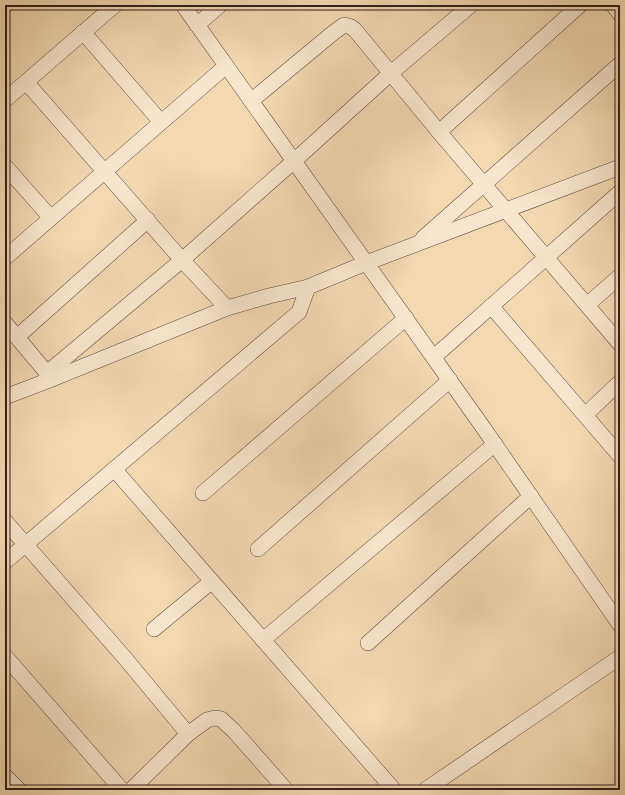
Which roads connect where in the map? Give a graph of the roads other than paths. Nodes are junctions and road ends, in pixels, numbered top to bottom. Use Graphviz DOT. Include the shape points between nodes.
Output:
graph roads {
  1 [pos="114,5"];
  2 [pos="183,5"];
  3 [pos="220,5"];
  4 [pos="471,5"];
  5 [pos="580,5"];
  6 [pos="613,5"];
  7 [pos="620,14"];
  8 [pos="197,25"];
  9 [pos="83,32"];
  10 [pos="620,64"];
  11 [pos="226,66"];
  12 [pos="391,73"];
  13 [pos="26,82"];
  14 [pos="5,100"];
  15 [pos="251,101"];
  16 [pos="161,122"];
  17 [pos="439,132"];
  18 [pos="294,161"];
  19 [pos="5,166"];
  20 [pos="620,167"];
  21 [pos="105,171"];
  22 [pos="483,183"];
  23 [pos="620,192"];
  24 [pos="506,210"];
  25 [pos="51,218"];
  26 [pos="148,220"];
  27 [pos="416,244"];
  28 [pos="547,257"];
  29 [pos="5,258"];
  30 [pos="182,260"];
  31 [pos="366,262"];
  32 [pos="620,276"];
  33 [pos="308,287"];
  34 [pos="587,305"];
  35 [pos="491,306"];
  36 [pos="227,308"];
  37 [pos="406,318"];
  38 [pos="5,323"];
  39 [pos="17,337"];
  40 [pos="620,344"];
  41 [pos="434,357"];
  42 [pos="50,376"];
  43 [pos="450,380"];
  44 [pos="620,382"];
  45 [pos="5,397"];
  46 [pos="585,415"];
  47 [pos="495,444"];
  48 [pos="620,456"];
  49 [pos="114,469"];
  50 [pos="203,493"];
  51 [pos="531,496"];
  52 [pos="5,521"];
  53 [pos="26,545"];
  54 [pos="258,549"];
  55 [pos="5,562"];
  56 [pos="212,581"];
  57 [pos="620,626"];
  58 [pos="154,629"];
  59 [pos="263,640"];
  60 [pos="368,643"];
  61 [pos="6,657"];
  62 [pos="620,657"];
  63 [pos="188,734"];
  64 [pos="5,776"];
  65 [pos="441,785"];
  66 [pos="19,790"];
  67 [pos="122,790"];
  68 [pos="131,790"];
  69 [pos="286,790"];
  70 [pos="394,790"];
  71 [pos="425,790"];
  1 -- 9 [label="street"];
  2 -- 8 [label="street"];
  3 -- 8 [label="street"];
  4 -- 12 [label="street"];
  5 -- 17 [label="street"];
  6 -- 7 [label="street"];
  8 -- 11 [label="street"];
  9 -- 13 [label="street"];
  9 -- 16 [label="street"];
  10 -- 22 [label="street"];
  11 -- 15 [label="street"];
  11 -- 16 [label="street"];
  12 -- 15 [label="street" via="355,30 344,25"];
  12 -- 17 [label="street"];
  12 -- 18 [label="street"];
  13 -- 14 [label="street"];
  13 -- 21 [label="street"];
  15 -- 18 [label="street"];
  16 -- 21 [label="street"];
  17 -- 22 [label="street"];
  18 -- 30 [label="street"];
  18 -- 31 [label="street"];
  19 -- 25 [label="street"];
  20 -- 24 [label="street"];
  21 -- 25 [label="street"];
  21 -- 26 [label="street"];
  22 -- 24 [label="street"];
  22 -- 27 [label="street"];
  23 -- 28 [label="street"];
  24 -- 27 [label="street"];
  24 -- 28 [label="street"];
  25 -- 29 [label="street"];
  26 -- 30 [label="street"];
  26 -- 39 [label="street"];
  27 -- 31 [label="street"];
  28 -- 34 [label="street"];
  28 -- 35 [label="street"];
  30 -- 36 [label="street"];
  30 -- 42 [label="street"];
  31 -- 33 [label="street"];
  31 -- 37 [label="street"];
  32 -- 34 [label="street"];
  33 -- 36 [label="street"];
  33 -- 49 [label="street" via="299,312"];
  34 -- 40 [label="street"];
  35 -- 41 [label="street"];
  35 -- 46 [label="street"];
  36 -- 42 [label="street"];
  37 -- 41 [label="street"];
  37 -- 50 [label="street"];
  38 -- 39 [label="street"];
  39 -- 42 [label="street"];
  41 -- 43 [label="street"];
  42 -- 45 [label="street"];
  43 -- 47 [label="street"];
  43 -- 54 [label="street"];
  44 -- 46 [label="street"];
  46 -- 48 [label="street"];
  47 -- 51 [label="street"];
  47 -- 59 [label="street"];
  49 -- 53 [label="street"];
  49 -- 56 [label="street"];
  51 -- 57 [label="street"];
  51 -- 60 [label="street"];
  52 -- 53 [label="street"];
  53 -- 55 [label="street"];
  53 -- 63 [label="street"];
  56 -- 58 [label="street"];
  56 -- 59 [label="street"];
  59 -- 70 [label="street"];
  61 -- 67 [label="street"];
  62 -- 65 [label="street"];
  63 -- 68 [label="street"];
  63 -- 69 [label="street" via="207,720 221,719"];
  64 -- 66 [label="street"];
  65 -- 71 [label="street"];
}
